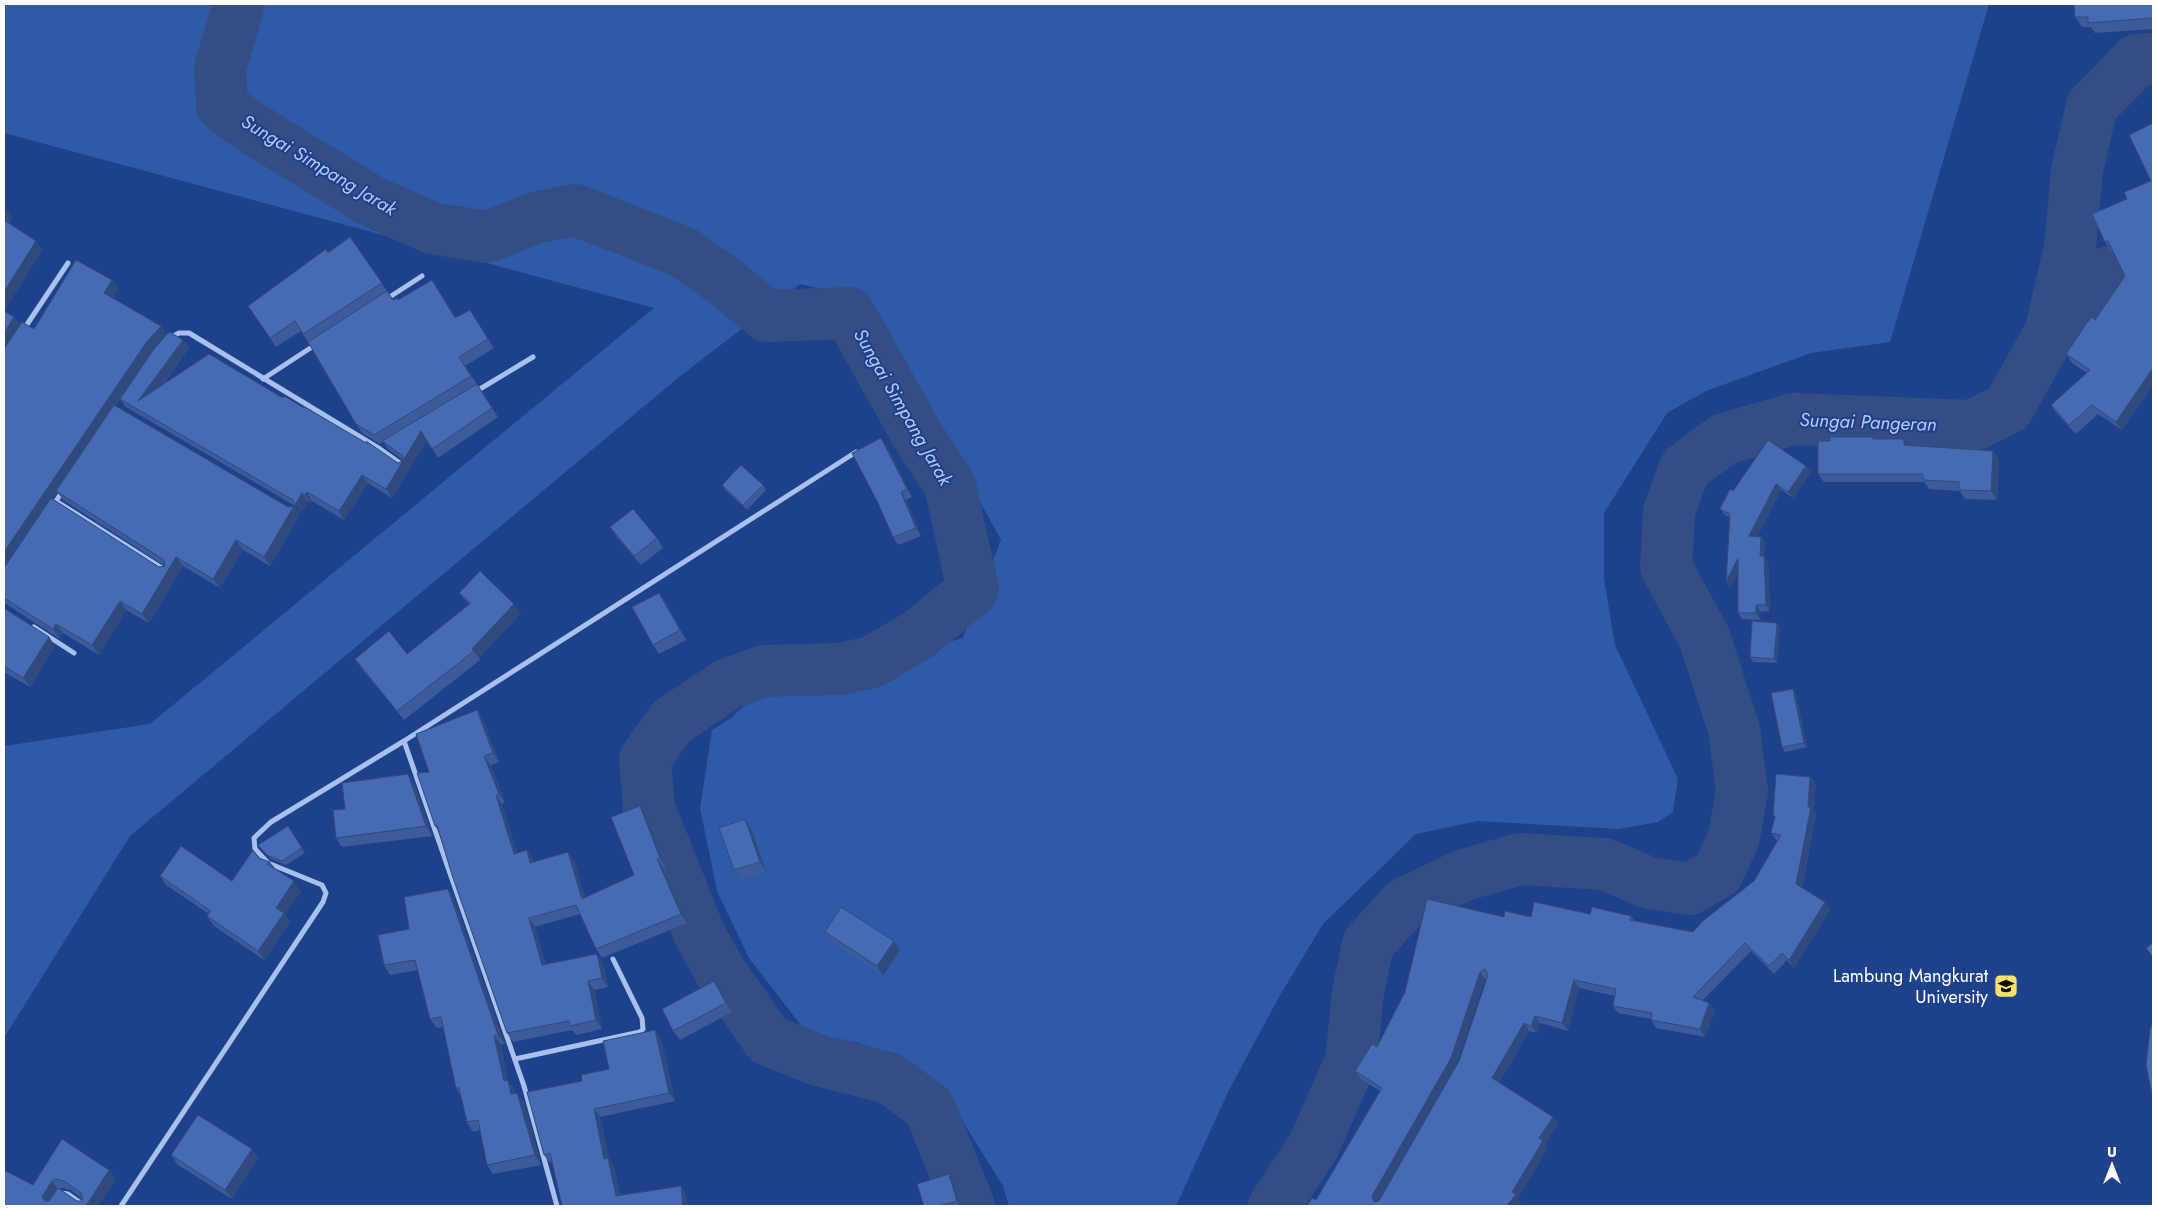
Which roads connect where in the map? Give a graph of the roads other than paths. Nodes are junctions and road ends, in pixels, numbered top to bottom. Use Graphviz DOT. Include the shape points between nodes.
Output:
graph roads {
  1 [pos="68,262"];
  2 [pos="422,276"];
  3 [pos="380,303"];
  4 [pos="20,335"];
  5 [pos="322,341"];
  6 [pos="166,342"];
  7 [pos="533,357"];
  8 [pos="263,379"];
  9 [pos="465,398"];
  10 [pos="389,444"];
  11 [pos="380,449"];
  12 [pos="856,452"];
  13 [pos="405,467"];
  14 [pos="67,485"];
  15 [pos="56,501"];
  16 [pos="51,508"];
  17 [pos="168,572"];
  18 [pos="27,623"];
  19 [pos="74,653"];
  20 [pos="404,740"];
  21 [pos="613,959"];
  22 [pos="515,1059"];
  23 [pos="57,1200"];
  24 [pos="85,1206"];
  25 [pos="121,1206"];
  26 [pos="557,1206"];
  1 -- 4 [label="street"];
  2 -- 3 [label="street"];
  5 -- 8 [label="street"];
  6 -- 8 [label="street" via="171,336 189,333"];
  7 -- 9 [label="street"];
  8 -- 11 [label="street"];
  10 -- 11 [label="street"];
  11 -- 13 [label="street"];
  12 -- 20 [label="street"];
  14 -- 15 [label="street"];
  15 -- 16 [label="street"];
  15 -- 17 [label="street"];
  18 -- 19 [label="street"];
  20 -- 22 [label="street"];
  20 -- 25 [label="street" via="271,822 254,838 255,849 268,863 322,885 326,893 323,902"];
  21 -- 22 [label="street" via="642,1018 644,1029"];
  22 -- 26 [label="street"];
  23 -- 24 [label="street" via="62,1192"];
}
